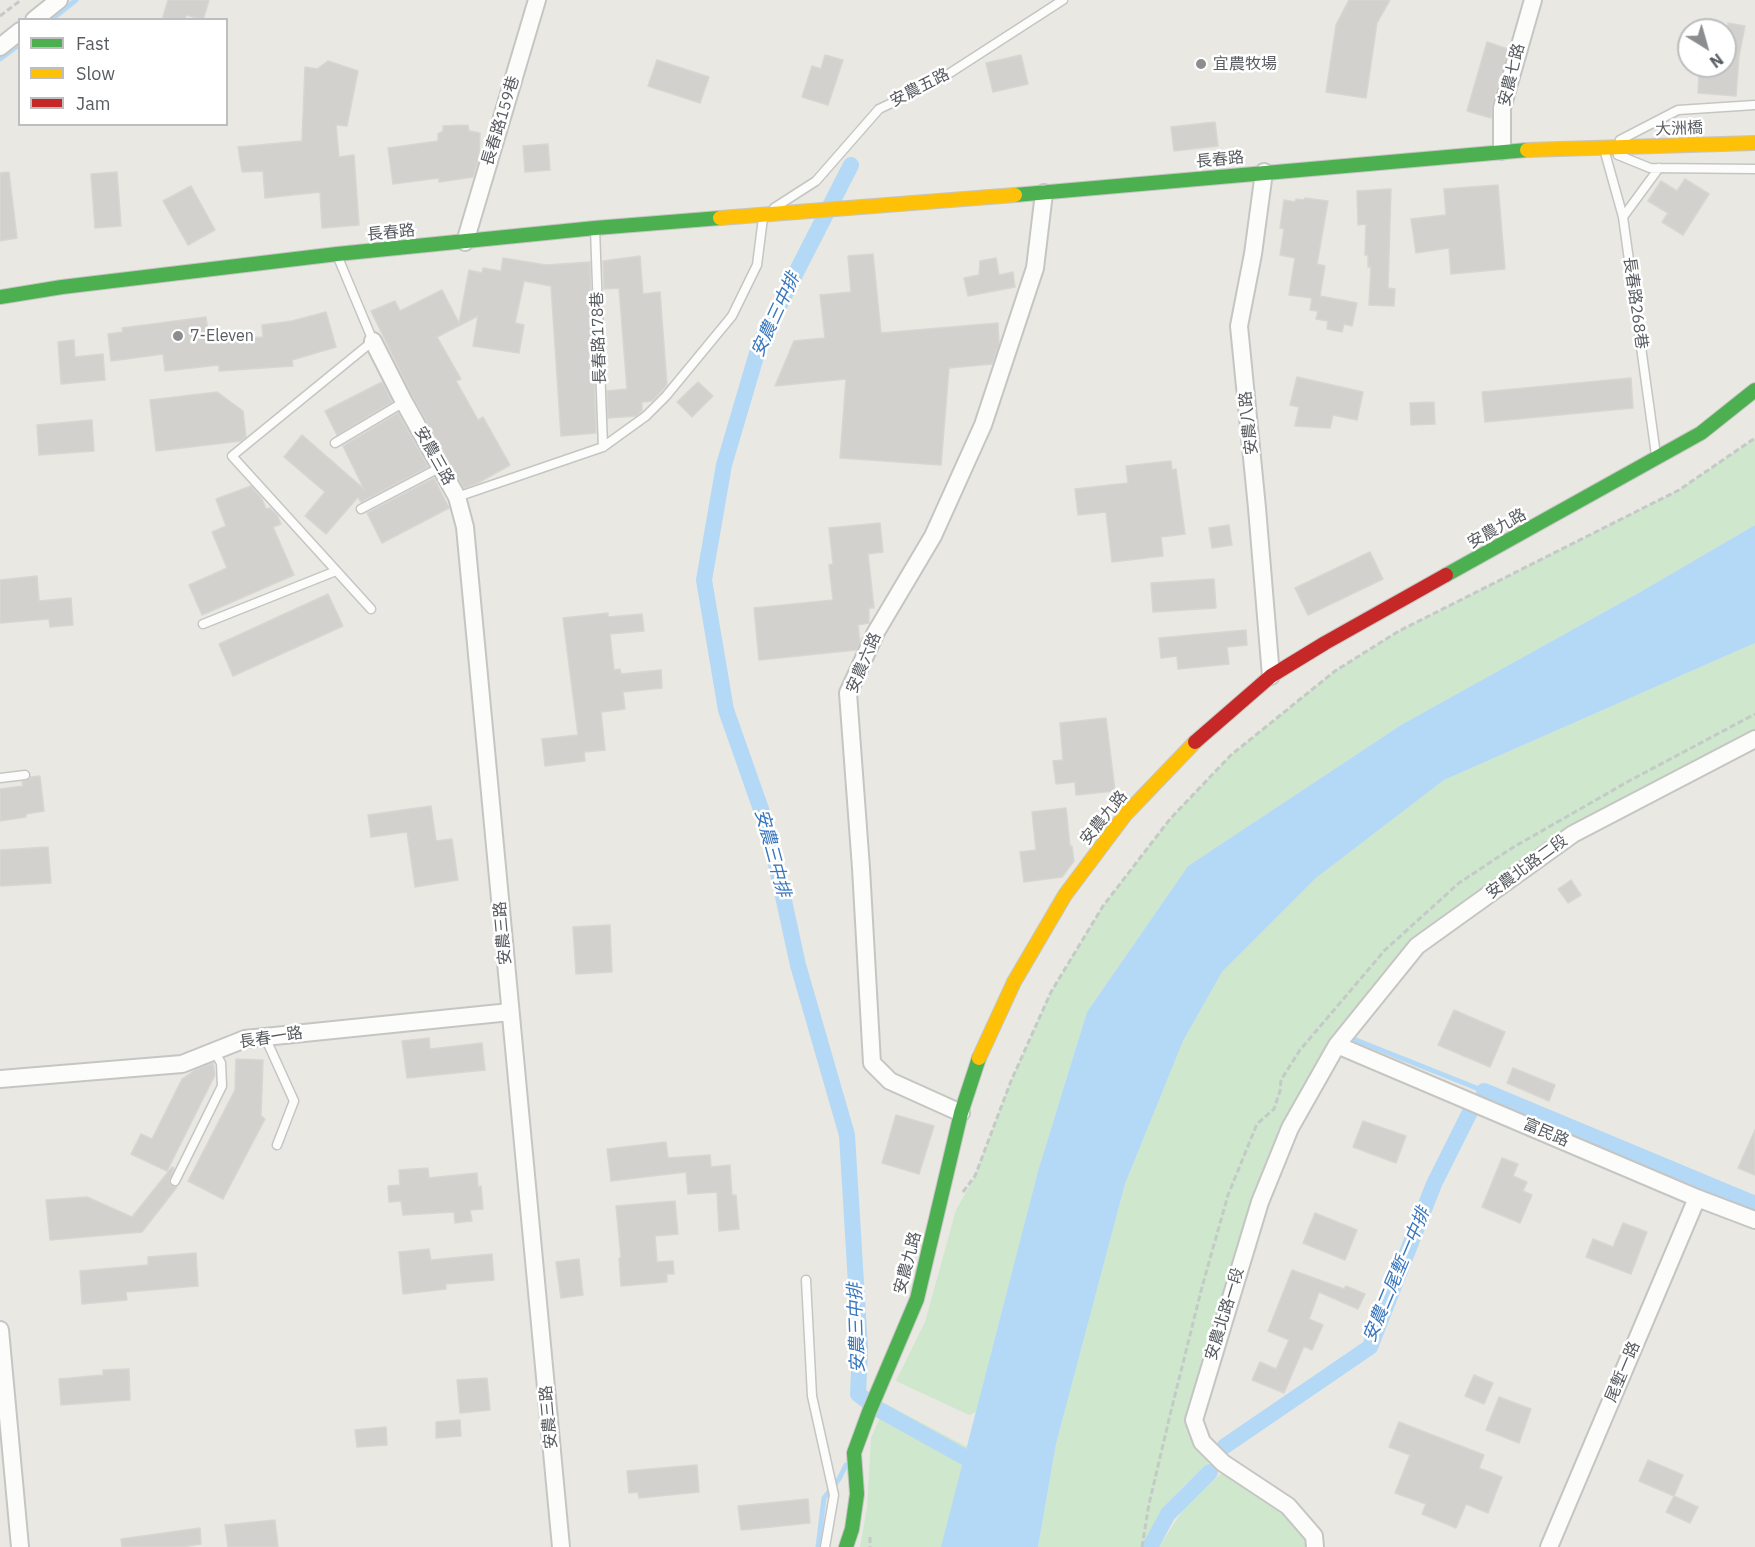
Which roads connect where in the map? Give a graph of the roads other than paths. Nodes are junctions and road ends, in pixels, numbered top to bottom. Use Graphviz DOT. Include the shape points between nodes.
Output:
graph roads {
  1 [pos="59,0"];
  2 [pos="537,0"];
  3 [pos="1063,0"];
  4 [pos="1533,0"];
  5 [pos="36,18"];
  6 [pos="18,33"];
  7 [pos="0,47"];
  8 [pos="1755,105"];
  9 [pos="1755,143"];
  10 [pos="1604,149"];
  11 [pos="1502,151"];
  12 [pos="1659,168"];
  13 [pos="1755,169"];
  14 [pos="1264,172"];
  15 [pos="1044,193"];
  16 [pos="764,214"];
  17 [pos="1623,216"];
  18 [pos="595,228"];
  19 [pos="465,242"];
  20 [pos="337,254"];
  21 [pos="0,297"];
  22 [pos="373,341"];
  23 [pos="1755,390"];
  24 [pos="404,402"];
  25 [pos="335,443"];
  26 [pos="603,447"];
  27 [pos="1656,459"];
  28 [pos="441,467"];
  29 [pos="457,497"];
  30 [pos="361,509"];
  31 [pos="336,571"];
  32 [pos="371,609"];
  33 [pos="203,624"];
  34 [pos="1271,676"];
  35 [pos="1755,739"];
  36 [pos="25,775"];
  37 [pos="0,778"];
  38 [pos="510,1012"];
  39 [pos="265,1036"];
  40 [pos="1337,1045"];
  41 [pos="214,1050"];
  42 [pos="0,1079"];
  43 [pos="961,1113"];
  44 [pos="277,1145"];
  45 [pos="175,1181"];
  46 [pos="1697,1198"];
  47 [pos="1755,1220"];
  48 [pos="806,1280"];
  49 [pos="0,1330"];
  50 [pos="20,1547"];
  51 [pos="561,1547"];
  52 [pos="825,1547"];
  53 [pos="846,1547"];
  54 [pos="1315,1547"];
  55 [pos="1549,1547"];
  1 -- 5 [label="street"];
  2 -- 19 [label="street, 長春路159巷"];
  3 -- 16 [label="lane, 安農五路" via="936,82 879,109 816,181"];
  4 -- 11 [label="street, 安農七路" via="1502,108"];
  6 -- 7 [label="street"];
  8 -- 10 [label="lane" via="1677,110"];
  9 -- 10 [label="street, 大洲橋"];
  10 -- 11 [label="street, 長春路"];
  10 -- 12 [label="lane"];
  10 -- 17 [label="lane, 長春路268巷"];
  11 -- 14 [label="street, 長春路"];
  12 -- 13 [label="lane"];
  12 -- 17 [label="lane"];
  14 -- 15 [label="street, 長春路"];
  14 -- 34 [label="street, 安農八路" via="1239,326"];
  15 -- 16 [label="street, 長春路"];
  15 -- 43 [label="street, 安農六路" via="1035,268 983,425 933,536 876,632 848,693 872,1063 890,1081"];
  16 -- 18 [label="street, 長春路"];
  16 -- 26 [label="lane" via="757,265 732,316 666,396"];
  17 -- 27 [label="lane, 長春路268巷"];
  18 -- 19 [label="street, 長春路"];
  18 -- 26 [label="lane, 長春路178巷"];
  19 -- 20 [label="street, 長春路"];
  20 -- 21 [label="street, 長春路" via="62,286"];
  20 -- 22 [label="lane"];
  22 -- 24 [label="street, 安農三路"];
  22 -- 31 [label="lane" via="232,456"];
  23 -- 27 [label="street, 安農九路" via="1701,433"];
  24 -- 25 [label="lane"];
  24 -- 28 [label="street, 安農三路"];
  26 -- 29 [label="lane"];
  27 -- 34 [label="street, 安農九路"];
  28 -- 29 [label="street, 安農三路"];
  28 -- 30 [label="lane"];
  29 -- 38 [label="street, 安農三路" via="465,527"];
  31 -- 32 [label="lane"];
  31 -- 33 [label="lane"];
  34 -- 43 [label="street, 安農九路" via="1193,744 1125,815 1065,895 1014,982 976,1065"];
  35 -- 40 [label="street, 安農北路二段" via="1573,834 1417,946"];
  36 -- 37 [label="lane"];
  38 -- 39 [label="street, 長春一路"];
  38 -- 51 [label="street, 安農三路"];
  39 -- 41 [label="street, 長春一路" via="245,1038"];
  39 -- 44 [label="lane" via="294,1101"];
  40 -- 46 [label="street, 富民路"];
  40 -- 54 [label="street, 安農北路一段" via="1290,1128 1260,1202 1194,1420 1202,1442 1223,1463 1288,1506 1314,1536"];
  41 -- 42 [label="street, 長春一路" via="182,1064"];
  41 -- 45 [label="lane" via="221,1063 222,1086"];
  43 -- 53 [label="street, 安農九路" via="917,1299 854,1453 857,1494"];
  46 -- 47 [label="street, 富民路"];
  46 -- 55 [label="street, 尾塹一路"];
  48 -- 52 [label="lane" via="812,1396 834,1495"];
  49 -- 50 [label="street"];
}
